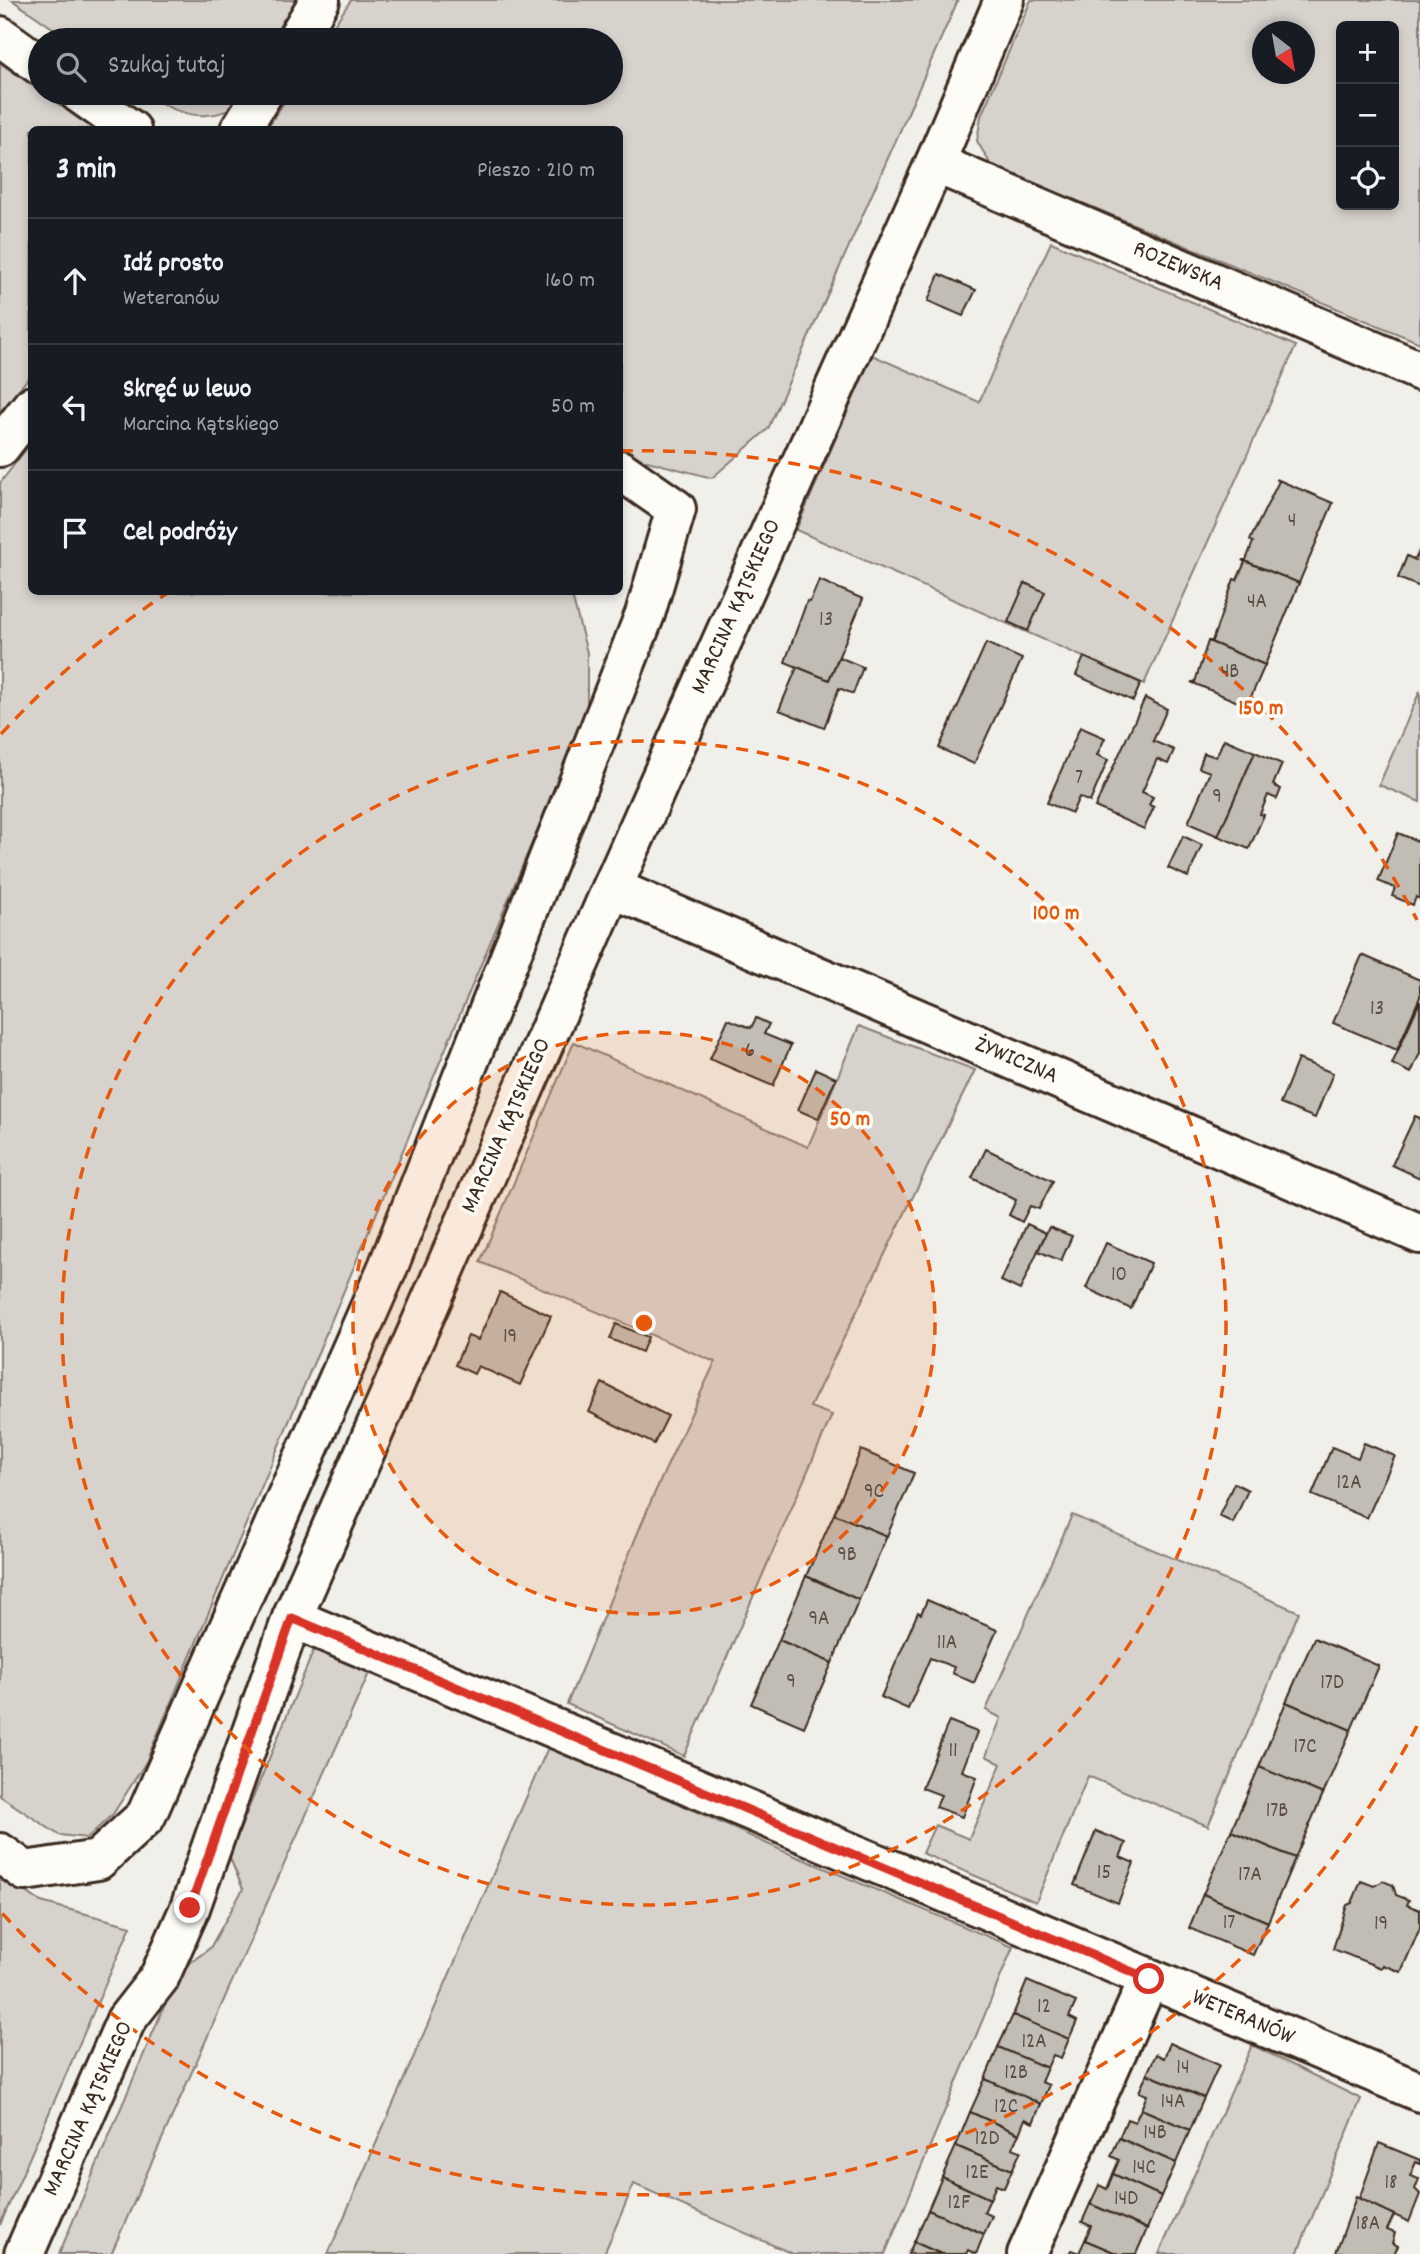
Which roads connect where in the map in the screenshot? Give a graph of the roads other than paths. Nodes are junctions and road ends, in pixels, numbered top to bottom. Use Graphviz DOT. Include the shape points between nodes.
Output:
graph roads {
  1 [pos="320,0"];
  2 [pos="1003,0"];
  3 [pos="303,28"];
  4 [pos="0,36"];
  5 [pos="28,56"];
  6 [pos="96,105"];
  7 [pos="256,105"];
  8 [pos="125,126"];
  9 [pos="242,126"];
  10 [pos="935,163"];
  11 [pos="1420,371"];
  12 [pos="28,412"];
  13 [pos="0,447"];
  14 [pos="623,472"];
  15 [pos="611,888"];
  16 [pos="1420,1234"];
  17 [pos="292,1618"];
  18 [pos="0,1853"];
  19 [pos="1149,1979"];
  20 [pos="1420,2092"];
  21 [pos="24,2254"];
  22 [pos="1027,2254"];
  1 -- 3 [label="street"];
  2 -- 10 [label="street, MARCINA KĄTSKIEGO"];
  4 -- 5 [label="street"];
  6 -- 8 [label="street"];
  7 -- 9 [label="street"];
  10 -- 11 [label="street, ROZEWSKA"];
  10 -- 15 [label="street, MARCINA KĄTSKIEGO"];
  12 -- 13 [label="street"];
  14 -- 18 [label="street" via="676,509 645,614 388,1267 146,1816 98,1860 25,1871"];
  15 -- 16 [label="street, ŻYWICZNA"];
  15 -- 17 [label="street, MARCINA KĄTSKIEGO"];
  17 -- 19 [label="street, WETERANÓW"];
  17 -- 21 [label="street, MARCINA KĄTSKIEGO" via="190,1908 159,1978 125,2020"];
  19 -- 20 [label="street, WETERANÓW"];
  19 -- 22 [label="street"];
}
